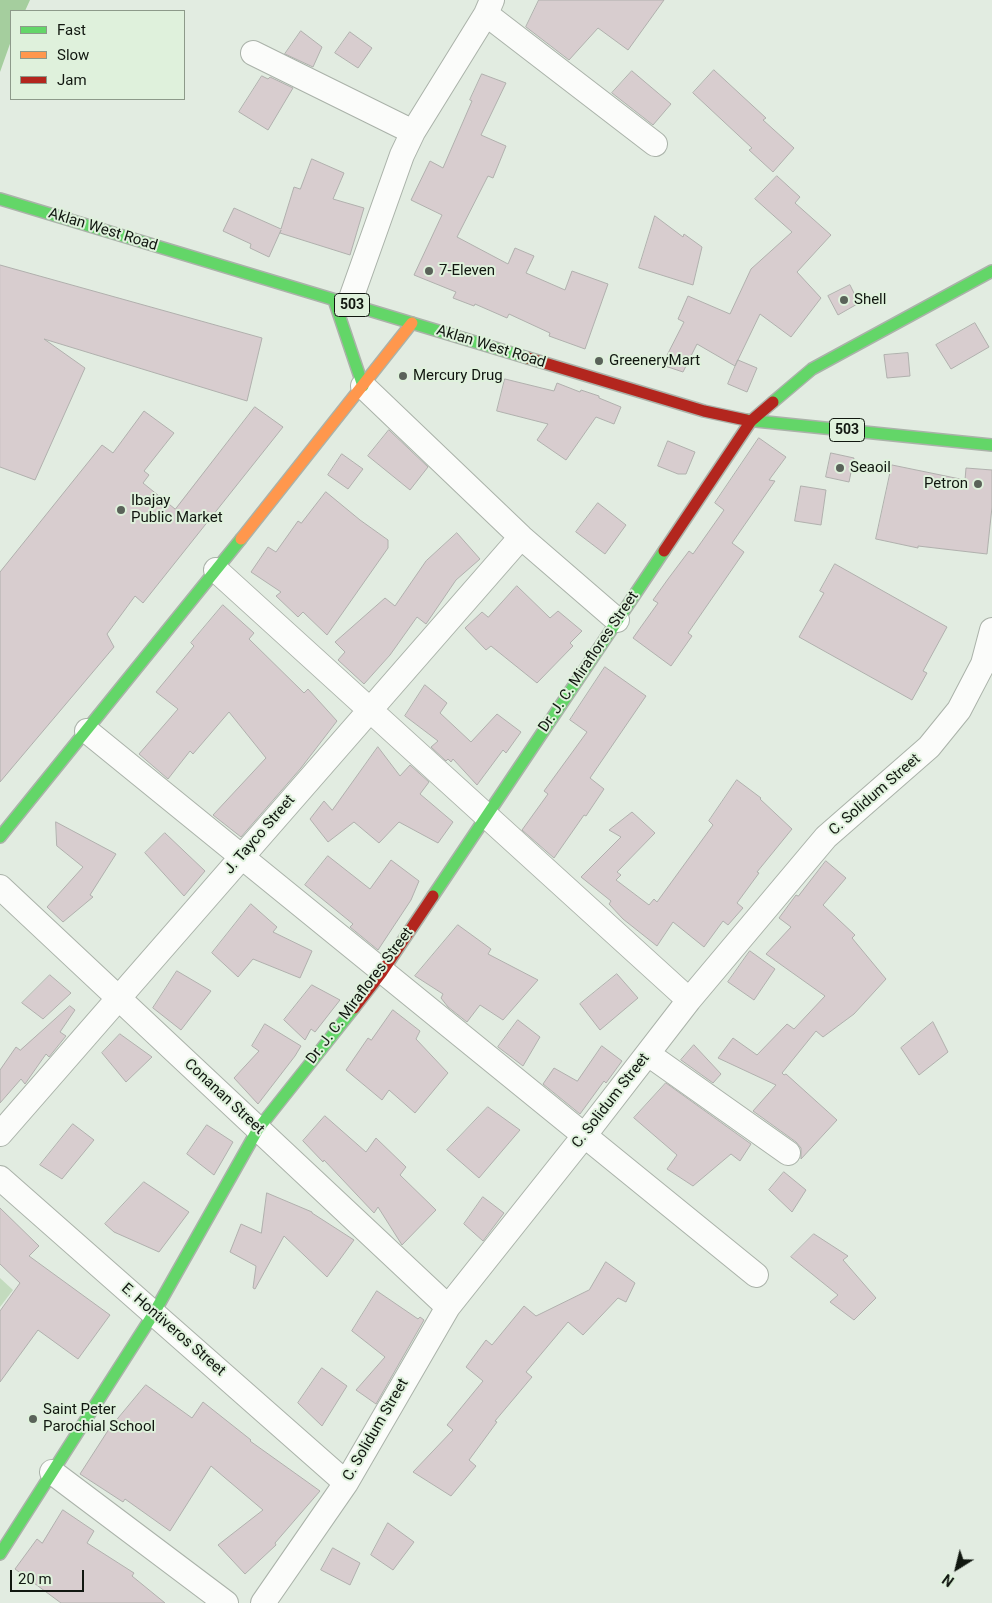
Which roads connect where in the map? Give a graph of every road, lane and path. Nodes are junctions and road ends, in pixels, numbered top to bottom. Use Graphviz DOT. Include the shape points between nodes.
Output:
graph roads {
  1 [pos="489,7"];
  2 [pos="253,53"];
  3 [pos="413,132"];
  4 [pos="655,144"];
  5 [pos="0,199"];
  6 [pos="992,271"];
  7 [pos="342,302"];
  8 [pos="412,323"];
  9 [pos="363,386"];
  10 [pos="751,421"];
  11 [pos="992,444"];
  12 [pos="521,537"];
  13 [pos="216,570"];
  14 [pos="618,620"];
  15 [pos="992,630"];
  16 [pos="370,710"];
  17 [pos="87,731"];
  18 [pos="486,816"];
  19 [pos="0,837"];
  20 [pos="241,857"];
  21 [pos="0,887"];
  22 [pos="382,972"];
  23 [pos="119,998"];
  24 [pos="690,1000"];
  25 [pos="648,1054"];
  26 [pos="258,1129"];
  27 [pos="0,1134"];
  28 [pos="584,1136"];
  29 [pos="788,1153"];
  30 [pos="0,1178"];
  31 [pos="756,1276"];
  32 [pos="448,1307"];
  33 [pos="154,1314"];
  34 [pos="52,1472"];
  35 [pos="346,1483"];
  36 [pos="0,1554"];
  37 [pos="226,1603"];
  38 [pos="263,1603"];
  1 -- 3 [label="street"];
  1 -- 4 [label="street"];
  2 -- 3 [label="street"];
  3 -- 7 [label="street"];
  5 -- 7 [label="street, Aklan West Road / 503"];
  6 -- 10 [label="street, Dr. J. C. Miraflores Street" via="812,369"];
  7 -- 8 [label="street, Aklan West Road / 503"];
  7 -- 9 [label="street"];
  8 -- 9 [label="street"];
  8 -- 10 [label="street, Aklan West Road / 503" via="704,411"];
  9 -- 12 [label="street"];
  9 -- 13 [label="street"];
  10 -- 11 [label="street, Aklan West Road / 503"];
  10 -- 14 [label="street, Dr. J. C. Miraflores Street"];
  12 -- 14 [label="street"];
  12 -- 16 [label="street, J. Tayco Street"];
  13 -- 16 [label="street"];
  13 -- 17 [label="street"];
  14 -- 18 [label="street, Dr. J. C. Miraflores Street"];
  15 -- 24 [label="street, C. Solidum Street" via="983,664 959,710 930,747 826,837"];
  16 -- 18 [label="street"];
  16 -- 20 [label="street, J. Tayco Street"];
  17 -- 19 [label="street"];
  17 -- 20 [label="street"];
  18 -- 22 [label="street, Dr. J. C. Miraflores Street"];
  18 -- 24 [label="street"];
  20 -- 22 [label="street"];
  20 -- 23 [label="street, J. Tayco Street"];
  21 -- 23 [label="street, Conanan Street"];
  22 -- 26 [label="street, Dr. J. C. Miraflores Street"];
  22 -- 28 [label="street"];
  23 -- 26 [label="street, Conanan Street"];
  23 -- 27 [label="street, J. Tayco Street"];
  24 -- 25 [label="street, C. Solidum Street"];
  25 -- 28 [label="street, C. Solidum Street"];
  25 -- 29 [label="street"];
  26 -- 32 [label="street, Conanan Street"];
  26 -- 33 [label="street, Dr. J. C. Miraflores Street"];
  28 -- 31 [label="street"];
  28 -- 32 [label="street, C. Solidum Street"];
  30 -- 33 [label="street, E. Hontiveros Street"];
  32 -- 35 [label="street, C. Solidum Street"];
  33 -- 34 [label="street, Dr. J. C. Miraflores Street"];
  33 -- 35 [label="street, E. Hontiveros Street"];
  34 -- 36 [label="street, Dr. J. C. Miraflores Street"];
  34 -- 37 [label="street"];
  35 -- 38 [label="street, C. Solidum Street"];
}
